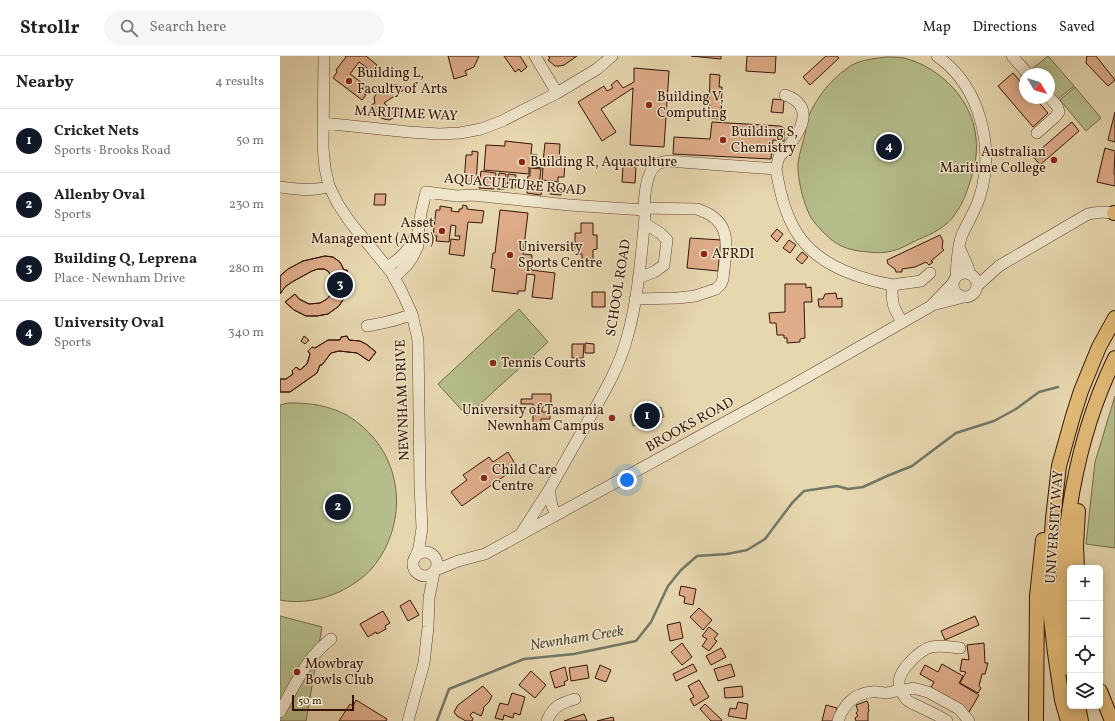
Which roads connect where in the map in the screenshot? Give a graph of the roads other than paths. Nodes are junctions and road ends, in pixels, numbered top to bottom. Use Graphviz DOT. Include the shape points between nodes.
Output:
graph roads {
  1 [pos="324,56"];
  2 [pos="535,56"];
  3 [pos="612,56"];
  4 [pos="1012,56"];
  5 [pos="944,58"];
  6 [pos="1023,68"];
  7 [pos="557,93"];
  8 [pos="784,95"];
  9 [pos="1055,104"];
  10 [pos="323,123"];
  11 [pos="1037,134"];
  12 [pos="776,169"];
  13 [pos="329,186"];
  14 [pos="280,187"];
  15 [pos="644,209"];
  16 [pos="1115,213"];
  17 [pos="644,223"];
  18 [pos="418,234"];
  19 [pos="958,249"];
  20 [pos="998,266"];
  21 [pos="387,267"];
  22 [pos="930,273"];
  23 [pos="970,274"];
  24 [pos="394,278"];
  25 [pos="638,278"];
  26 [pos="955,280"];
  27 [pos="892,285"];
  28 [pos="977,286"];
  29 [pos="964,297"];
  30 [pos="635,299"];
  31 [pos="931,306"];
  32 [pos="1115,306"];
  33 [pos="412,314"];
  34 [pos="1115,318"];
  35 [pos="902,322"];
  36 [pos="367,326"];
  37 [pos="1099,346"];
  38 [pos="1115,358"];
  39 [pos="1101,389"];
  40 [pos="1059,466"];
  41 [pos="549,490"];
  42 [pos="556,514"];
  43 [pos="422,528"];
  44 [pos="520,534"];
  45 [pos="432,554"];
  46 [pos="416,556"];
  47 [pos="458,562"];
  48 [pos="1077,565"];
  49 [pos="435,572"];
  50 [pos="418,575"];
  51 [pos="429,598"];
  52 [pos="331,639"];
  53 [pos="960,648"];
  54 [pos="1067,648"];
  55 [pos="901,692"];
  56 [pos="1103,698"];
  57 [pos="575,700"];
  58 [pos="1079,709"];
  59 [pos="280,712"];
  60 [pos="408,721"];
  61 [pos="548,721"];
  62 [pos="838,721"];
  63 [pos="947,721"];
  64 [pos="969,721"];
  65 [pos="1036,721"];
  66 [pos="1068,721"];
  67 [pos="1081,721"];
  68 [pos="1112,721"];
  1 -- 10 [label="street, NEWNHAM DRIVE"];
  2 -- 7 [label="street"];
  3 -- 7 [label="street, MARITIME WAY" via="597,69"];
  4 -- 6 [label="street"];
  5 -- 19 [label="street" via="970,94 985,137 986,169 980,196"];
  7 -- 10 [label="street, MARITIME WAY" via="502,121 460,133 409,132"];
  8 -- 12 [label="street" via="790,96 802,108 803,120 785,152 780,155"];
  9 -- 11 [label="street" via="1059,112"];
  10 -- 13 [label="street, NEWNHAM DRIVE" via="325,168"];
  12 -- 15 [label="street, SCHOOL ROAD" via="662,162 652,169 647,183"];
  12 -- 27 [label="street" via="791,223 812,251 852,274"];
  13 -- 14 [label="street" via="310,189"];
  13 -- 21 [label="street, NEWNHAM DRIVE" via="350,222"];
  15 -- 17 [label="street, SCHOOL ROAD"];
  15 -- 18 [label="street, AQUACULTURE ROAD" via="426,192"];
  15 -- 30 [label="street" via="697,209 718,221 726,236 724,279 716,289 695,296"];
  16 -- 20 [label="street" via="1088,214"];
  17 -- 25 [label="street, SCHOOL ROAD"];
  17 -- 25 [label="street" via="667,240 664,266"];
  18 -- 21 [label="street, AQUACULTURE ROAD" via="406,253"];
  18 -- 24 [label="street, AQUACULTURE ROAD" via="418,246 412,258"];
  19 -- 23 [label="street"];
  19 -- 26 [label="street"];
  20 -- 23 [label="street"];
  20 -- 28 [label="street"];
  21 -- 24 [label="street, NEWNHAM DRIVE"];
  22 -- 27 [label="street" via="921,281"];
  23 -- 26 [label="street" via="963,273"];
  23 -- 28 [label="street" via="976,278"];
  24 -- 33 [label="street, NEWNHAM DRIVE"];
  25 -- 30 [label="street, SCHOOL ROAD"];
  26 -- 29 [label="street" via="957,294"];
  26 -- 31 [label="street, BROOKS ROAD"];
  27 -- 35 [label="street" via="893,307"];
  28 -- 29 [label="street" via="972,295"];
  29 -- 31 [label="street, BROOKS ROAD"];
  30 -- 41 [label="street, SCHOOL ROAD" via="627,339 613,374"];
  31 -- 35 [label="street, BROOKS ROAD"];
  32 -- 37 [label="main road"];
  33 -- 36 [label="street" via="393,322"];
  33 -- 43 [label="street, NEWNHAM DRIVE" via="418,340"];
  34 -- 37 [label="main road, UNIVERSITY WAY"];
  35 -- 42 [label="street, BROOKS ROAD" via="786,389"];
  37 -- 40 [label="main road, UNIVERSITY WAY" via="1081,391"];
  38 -- 39 [label="main road, UNIVERSITY WAY"];
  39 -- 48 [label="main road" via="1078,505"];
  39 -- 54 [label="main road, UNIVERSITY WAY" via="1083,443 1067,526 1063,583"];
  40 -- 65 [label="main road" via="1046,512 1039,567"];
  40 -- 66 [label="main road, UNIVERSITY WAY" via="1049,575 1054,653"];
  41 -- 42 [label="street"];
  41 -- 44 [label="street, SCHOOL ROAD"];
  42 -- 44 [label="street, BROOKS ROAD"];
  43 -- 45 [label="street, NEWNHAM DRIVE"];
  43 -- 46 [label="street, NEWNHAM DRIVE"];
  44 -- 47 [label="street, BROOKS ROAD" via="485,554"];
  45 -- 46 [label="street" via="423,552"];
  45 -- 47 [label="street"];
  45 -- 49 [label="street" via="438,562"];
  46 -- 50 [label="street" via="413,564"];
  47 -- 49 [label="street, BROOKS ROAD"];
  49 -- 50 [label="street" via="426,577"];
  49 -- 51 [label="street"];
  50 -- 51 [label="street"];
  51 -- 60 [label="street" via="425,656"];
  52 -- 59 [label="street" via="308,662"];
  53 -- 55 [label="street" via="939,646 923,651 903,670 898,680"];
  55 -- 62 [label="street" via="871,692 852,698"];
  55 -- 63 [label="street" via="907,700"];
  55 -- 64 [label="street" via="913,688 928,692 959,709"];
  56 -- 68 [label="main road"];
  57 -- 61 [label="street" via="555,707"];
  58 -- 67 [label="main road"];
}
